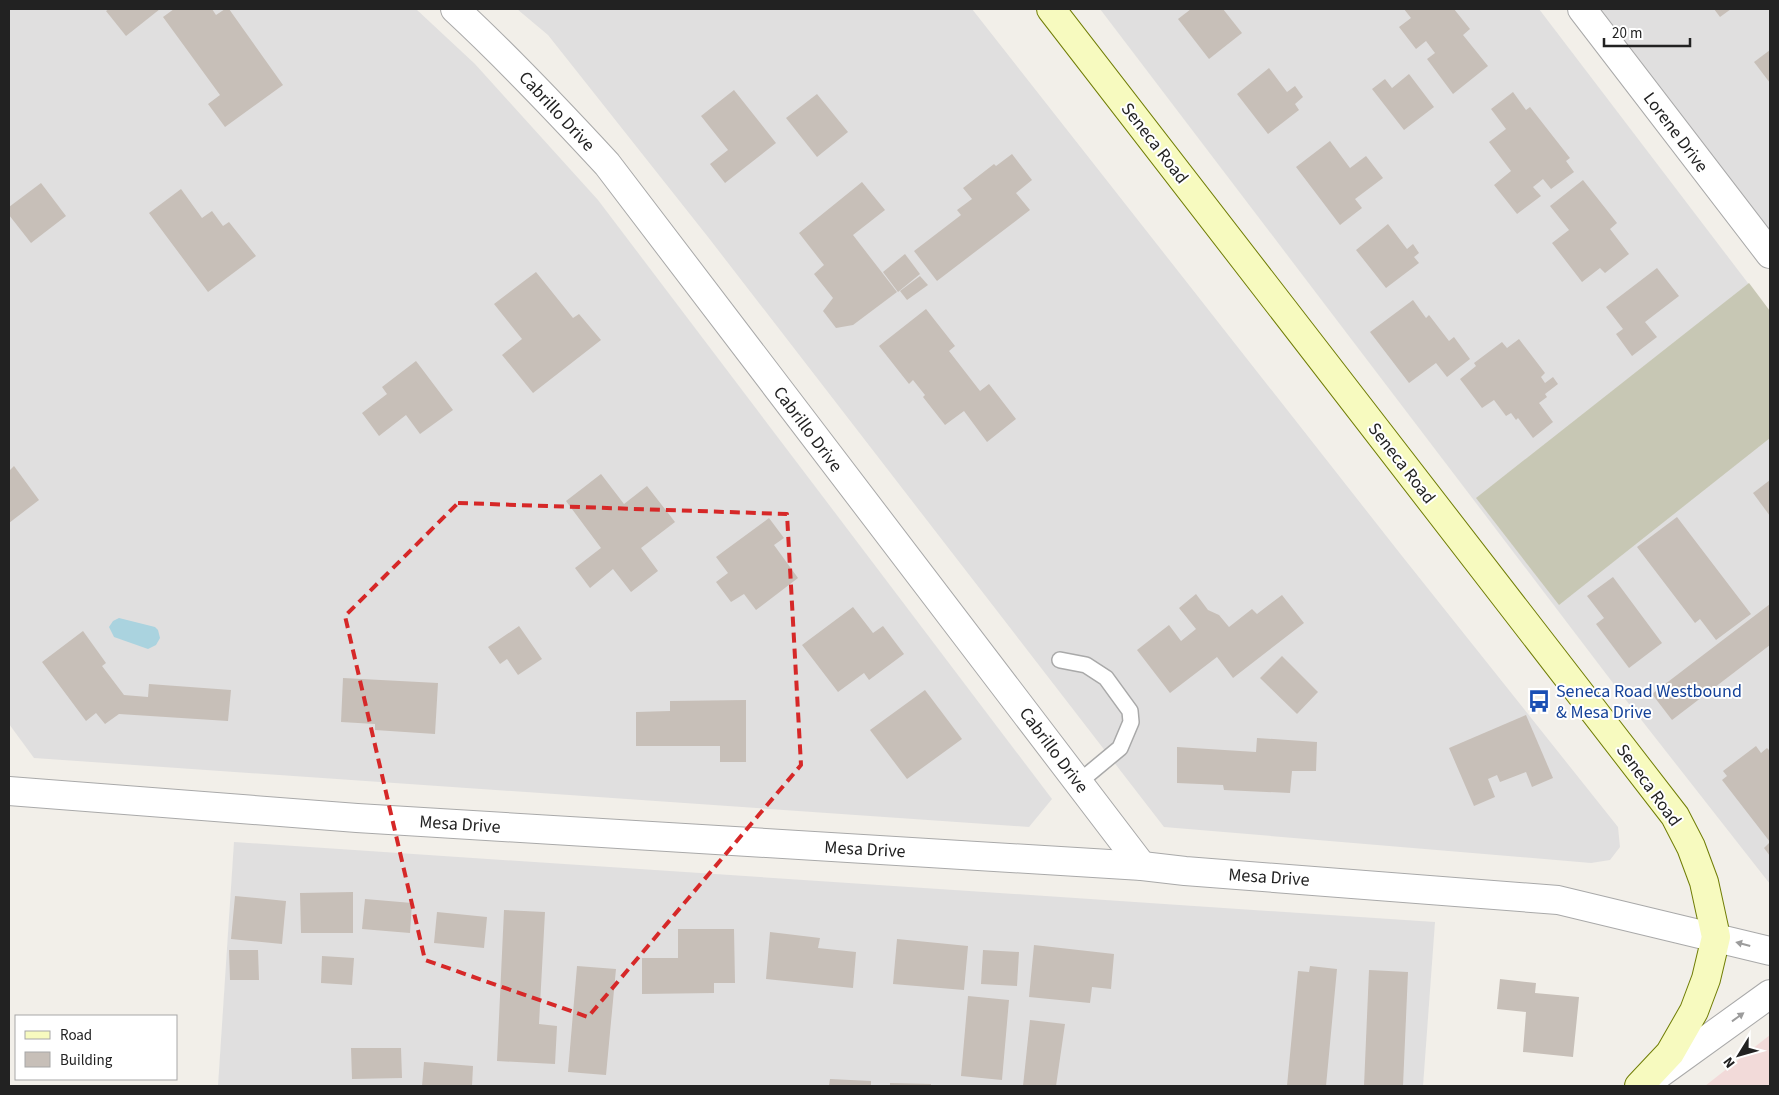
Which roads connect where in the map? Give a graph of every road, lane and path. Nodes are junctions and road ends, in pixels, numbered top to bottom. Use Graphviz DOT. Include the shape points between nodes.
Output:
graph roads {
  1 [pos="455,9"];
  2 [pos="1051,9"];
  3 [pos="1582,9"];
  4 [pos="1770,254"];
  5 [pos="1060,660"];
  6 [pos="1079,782"];
  7 [pos="10,790"];
  8 [pos="1142,866"];
  9 [pos="1716,937"];
  10 [pos="1770,951"];
  11 [pos="1770,994"];
  12 [pos="1640,1086"];
  1 -- 6 [label="street, Cabrillo Drive" via="543,94 607,164"];
  2 -- 9 [label="main road, Seneca Road" via="1675,816 1704,882"];
  3 -- 4 [label="street, Lorene Drive"];
  5 -- 6 [label="lane" via="1086,665 1106,678 1130,711 1131,722 1120,748"];
  6 -- 8 [label="street, Cabrillo Drive"];
  7 -- 8 [label="street, Mesa Drive" via="357,818"];
  8 -- 9 [label="street, Mesa Drive" via="1558,900"];
  10 -- 9 [label="street, Mesa Drive, one-way"];
  9 -- 12 [label="main road" via="1694,1011 1670,1053"];
  12 -- 11 [label="street, one-way"];
}
